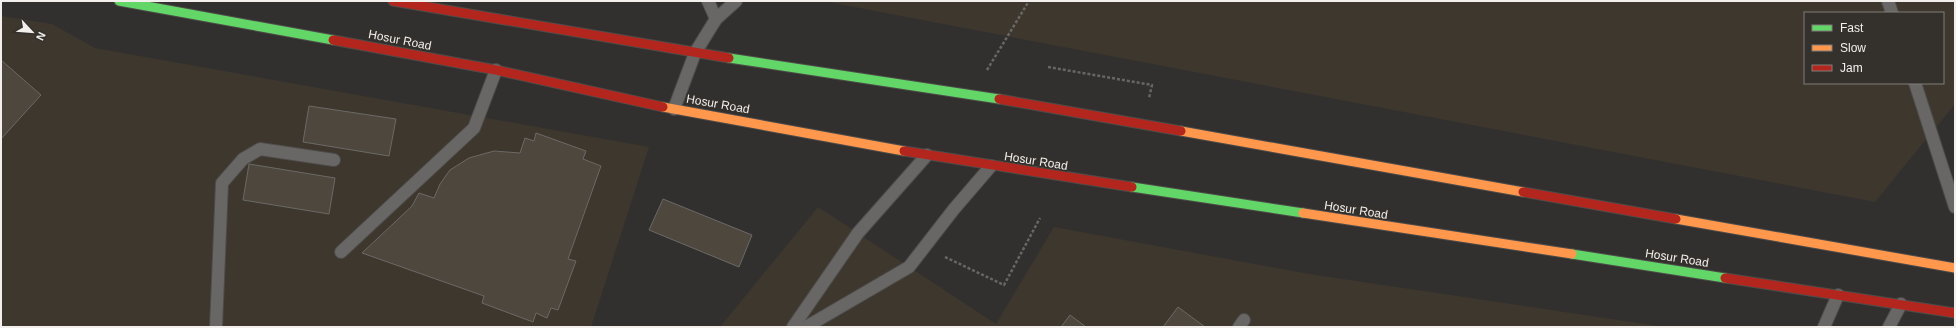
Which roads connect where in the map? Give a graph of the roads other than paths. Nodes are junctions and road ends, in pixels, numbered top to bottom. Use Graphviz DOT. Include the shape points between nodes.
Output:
graph roads {
  1 [pos="119,1"];
  2 [pos="394,1"];
  3 [pos="708,1"];
  4 [pos="736,1"];
  5 [pos="1888,1"];
  6 [pos="1892,12"];
  7 [pos="716,19"];
  8 [pos="695,53"];
  9 [pos="496,70"];
  10 [pos="1915,84"];
  11 [pos="674,109"];
  12 [pos="927,155"];
  13 [pos="334,160"];
  14 [pos="991,166"];
  15 [pos="1955,207"];
  16 [pos="341,252"];
  17 [pos="1955,268"];
  18 [pos="1838,295"];
  19 [pos="1901,304"];
  20 [pos="1955,313"];
  21 [pos="216,327"];
  22 [pos="793,327"];
  23 [pos="806,327"];
  24 [pos="1824,327"];
  25 [pos="1889,327"];
  1 -- 9 [label="main road, Hosur Road"];
  2 -- 8 [label="main road"];
  3 -- 7 [label="lane"];
  4 -- 7 [label="lane"];
  5 -- 6 [label="lane"];
  7 -- 8 [label="lane"];
  8 -- 11 [label="lane"];
  8 -- 17 [label="main road" via="972,94"];
  9 -- 11 [label="main road, Hosur Road"];
  9 -- 16 [label="lane" via="474,128"];
  10 -- 15 [label="lane"];
  11 -- 12 [label="main road, Hosur Road"];
  12 -- 14 [label="main road, Hosur Road"];
  12 -- 22 [label="lane" via="858,232"];
  13 -- 21 [label="lane" via="260,149 243,159 222,183"];
  14 -- 18 [label="main road, Hosur Road"];
  14 -- 23 [label="lane" via="909,267"];
  18 -- 19 [label="main road, Hosur Road"];
  18 -- 24 [label="lane"];
  19 -- 20 [label="main road, Hosur Road"];
  19 -- 25 [label="lane"];
}
